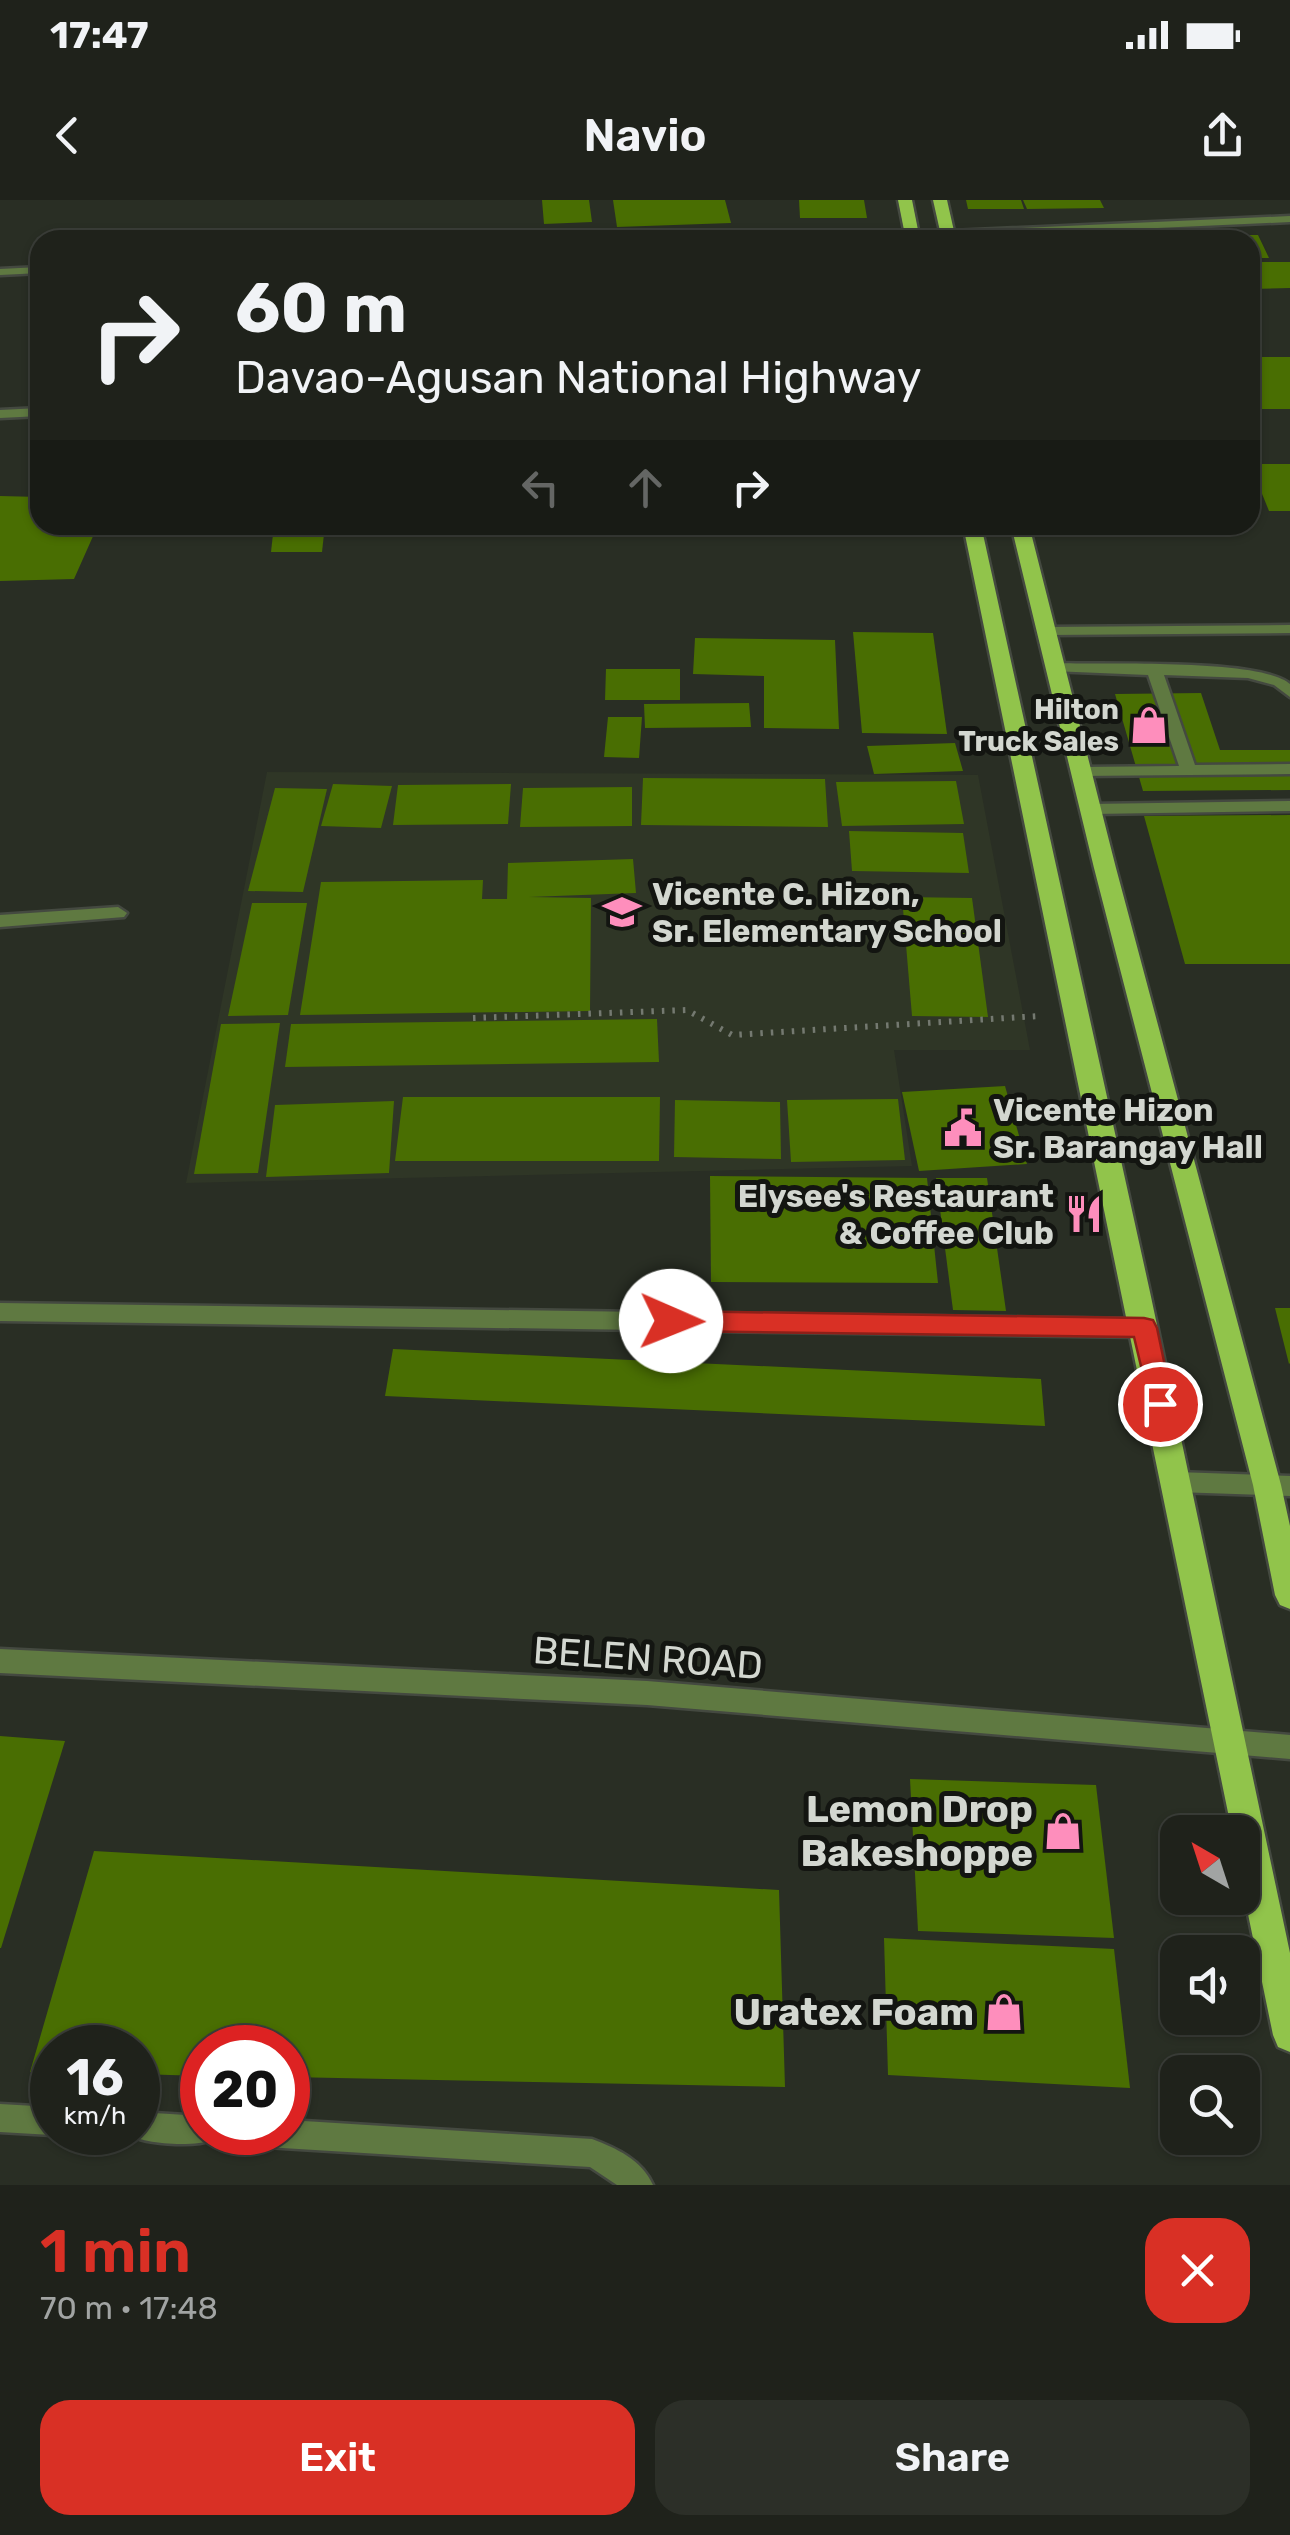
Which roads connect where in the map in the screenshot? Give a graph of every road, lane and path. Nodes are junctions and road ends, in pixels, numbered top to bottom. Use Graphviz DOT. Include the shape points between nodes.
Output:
graph roads {
  1 [pos="904,200"];
  2 [pos="940,200"];
  3 [pos="1290,219"];
  4 [pos="911,230"];
  5 [pos="946,230"];
  6 [pos="1092,230"];
  7 [pos="30,270"];
  8 [pos="0,272"];
  9 [pos="30,412"];
  10 [pos="0,414"];
  11 [pos="974,535"];
  12 [pos="1023,535"];
  13 [pos="1290,629"];
  14 [pos="1048,631"];
  15 [pos="1058,668"];
  16 [pos="1154,668"];
  17 [pos="1290,692"];
  18 [pos="1290,769"];
  19 [pos="1189,771"];
  20 [pos="1084,772"];
  21 [pos="1290,806"];
  22 [pos="1092,809"];
  23 [pos="118,914"];
  24 [pos="0,921"];
  25 [pos="1078,1013"];
  26 [pos="473,1018"];
  27 [pos="0,1312"];
  28 [pos="1144,1328"];
  29 [pos="1176,1482"];
  30 [pos="1278,1486"];
  31 [pos="1290,1595"];
  32 [pos="0,1661"];
  33 [pos="1230,1743"];
  34 [pos="1290,1747"];
  35 [pos="1290,2035"];
  36 [pos="0,2118"];
  37 [pos="30,2120"];
  38 [pos="310,2136"];
  39 [pos="638,2185"];
  1 -- 4 [label="main road"];
  2 -- 5 [label="main road"];
  3 -- 6 [label="street"];
  7 -- 8 [label="street"];
  9 -- 10 [label="street"];
  11 -- 25 [label="main road"];
  12 -- 14 [label="main road"];
  13 -- 14 [label="street"];
  14 -- 15 [label="main road"];
  15 -- 16 [label="street"];
  15 -- 20 [label="main road"];
  16 -- 17 [label="street" via="1249,673"];
  16 -- 19 [label="street"];
  18 -- 19 [label="street"];
  19 -- 20 [label="street"];
  20 -- 22 [label="main road"];
  21 -- 22 [label="street"];
  22 -- 30 [label="main road"];
  23 -- 24 [label="street"];
  25 -- 26 [label="path" via="732,1035 687,1010"];
  25 -- 28 [label="main road"];
  27 -- 28 [label="street"];
  28 -- 29 [label="main road"];
  29 -- 30 [label="street"];
  29 -- 33 [label="main road"];
  30 -- 31 [label="main road"];
  32 -- 33 [label="street, BELEN ROAD" via="648,1692"];
  33 -- 34 [label="street, BELEN ROAD"];
  33 -- 35 [label="main road"];
  36 -- 37 [label="street"];
  38 -- 39 [label="street" via="592,2153"];
}
